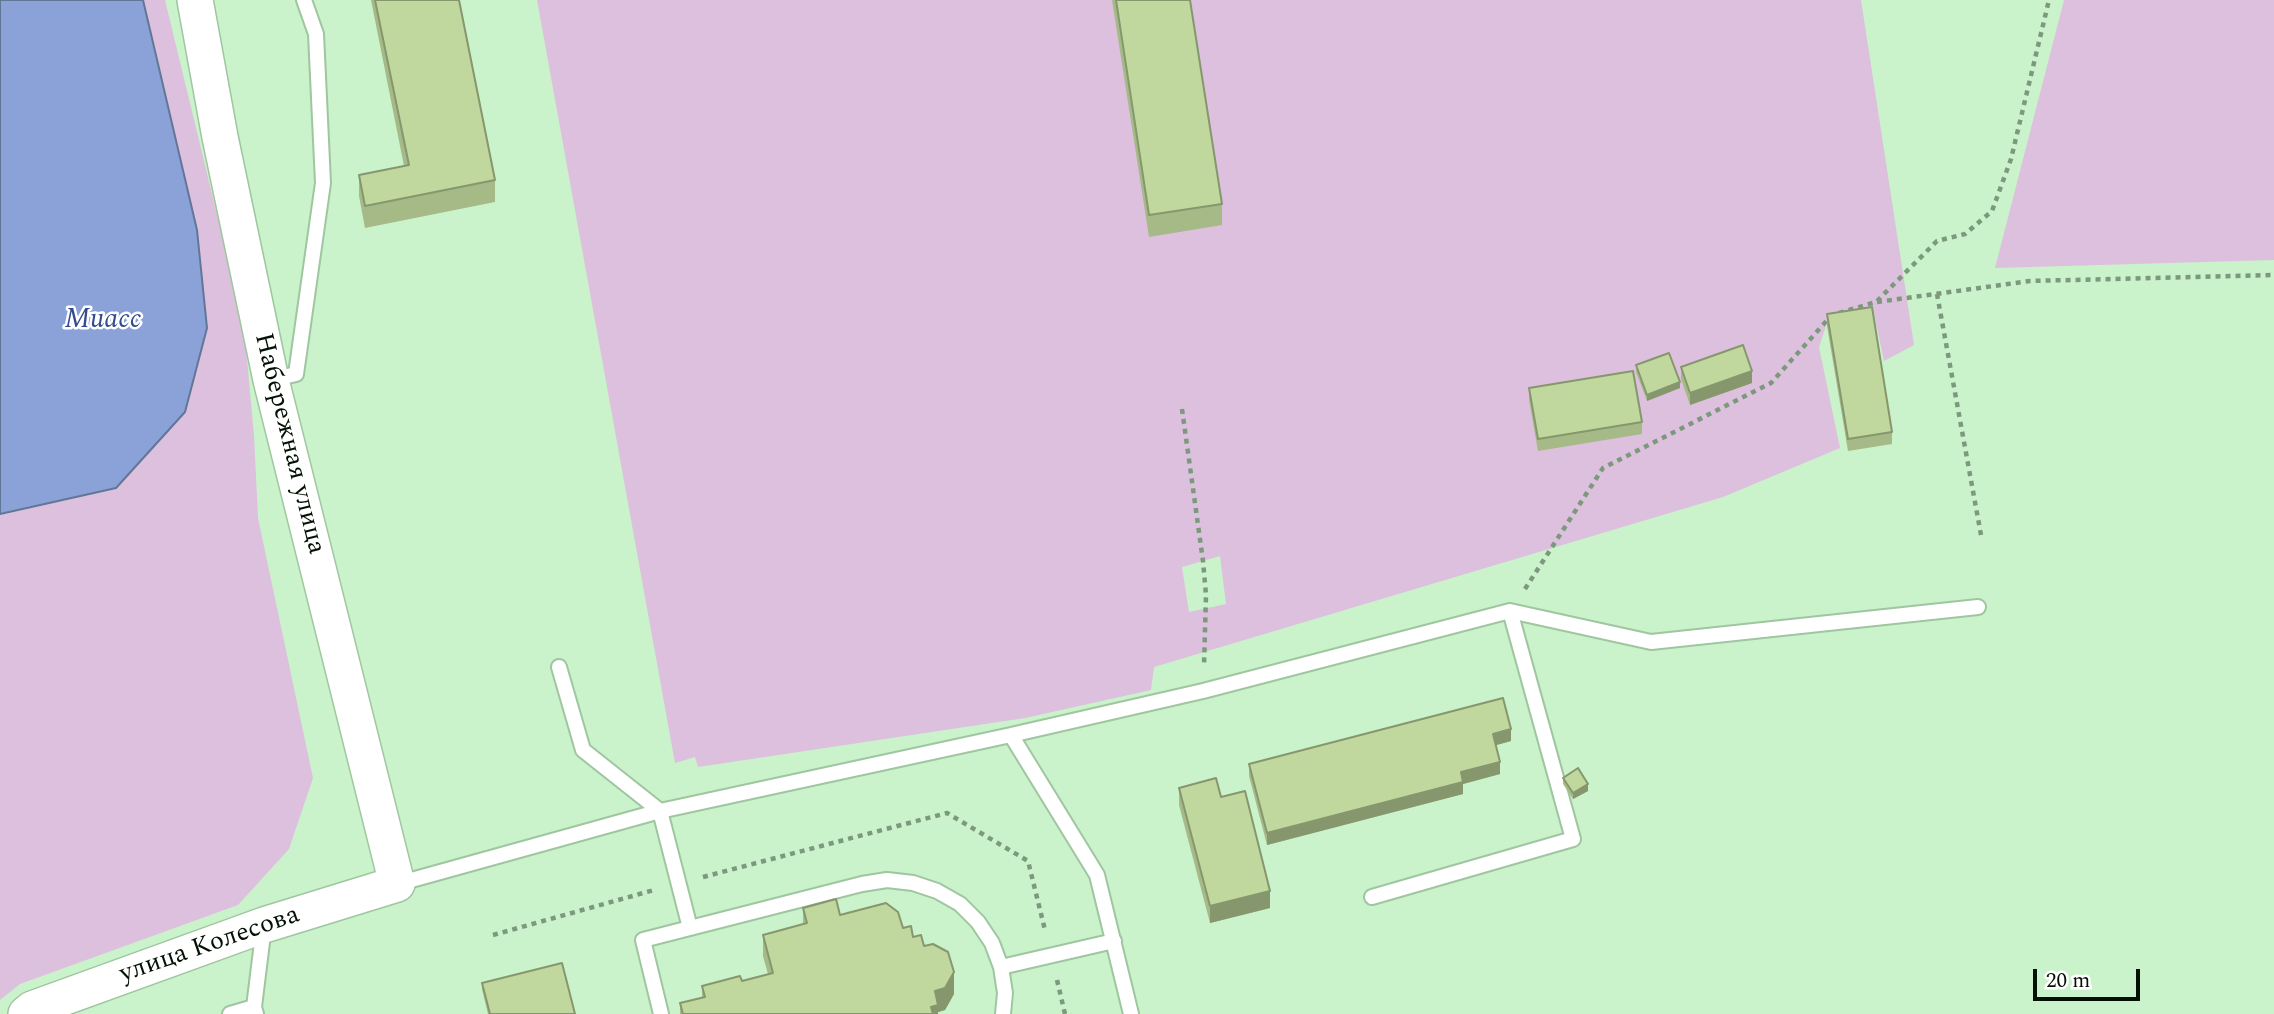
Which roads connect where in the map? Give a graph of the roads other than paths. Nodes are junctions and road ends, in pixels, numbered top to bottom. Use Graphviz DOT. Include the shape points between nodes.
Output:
graph roads {
  1 [pos="195,0"];
  2 [pos="304,0"];
  3 [pos="271,380"];
  4 [pos="1978,607"];
  5 [pos="1510,611"];
  6 [pos="559,667"];
  7 [pos="1010,735"];
  8 [pos="660,811"];
  9 [pos="397,884"];
  10 [pos="1372,897"];
  11 [pos="264,925"];
  12 [pos="690,928"];
  13 [pos="1114,941"];
  14 [pos="1001,967"];
  15 [pos="255,1010"];
  16 [pos="26,1014"];
  17 [pos="230,1014"];
  18 [pos="662,1014"];
  19 [pos="1003,1014"];
  20 [pos="1131,1014"];
  1 -- 3 [label="street, Набережная улица"];
  2 -- 3 [label="lane" via="316,34 323,183 296,374"];
  3 -- 9 [label="street, Набережная улица"];
  4 -- 5 [label="lane" via="1651,642"];
  5 -- 7 [label="lane" via="1203,691"];
  5 -- 10 [label="lane" via="1573,839"];
  6 -- 8 [label="lane" via="583,750"];
  7 -- 8 [label="lane"];
  7 -- 13 [label="lane" via="1097,875"];
  8 -- 9 [label="lane"];
  8 -- 12 [label="lane"];
  9 -- 11 [label="street, улица Колесова"];
  11 -- 15 [label="lane"];
  11 -- 16 [label="street, улица Колесова"];
  12 -- 14 [label="lane" via="862,884 887,880 913,883 960,904 992,943"];
  12 -- 18 [label="lane" via="643,940"];
  13 -- 14 [label="lane"];
  13 -- 20 [label="lane"];
  14 -- 19 [label="lane"];
  15 -- 17 [label="lane"];
}
